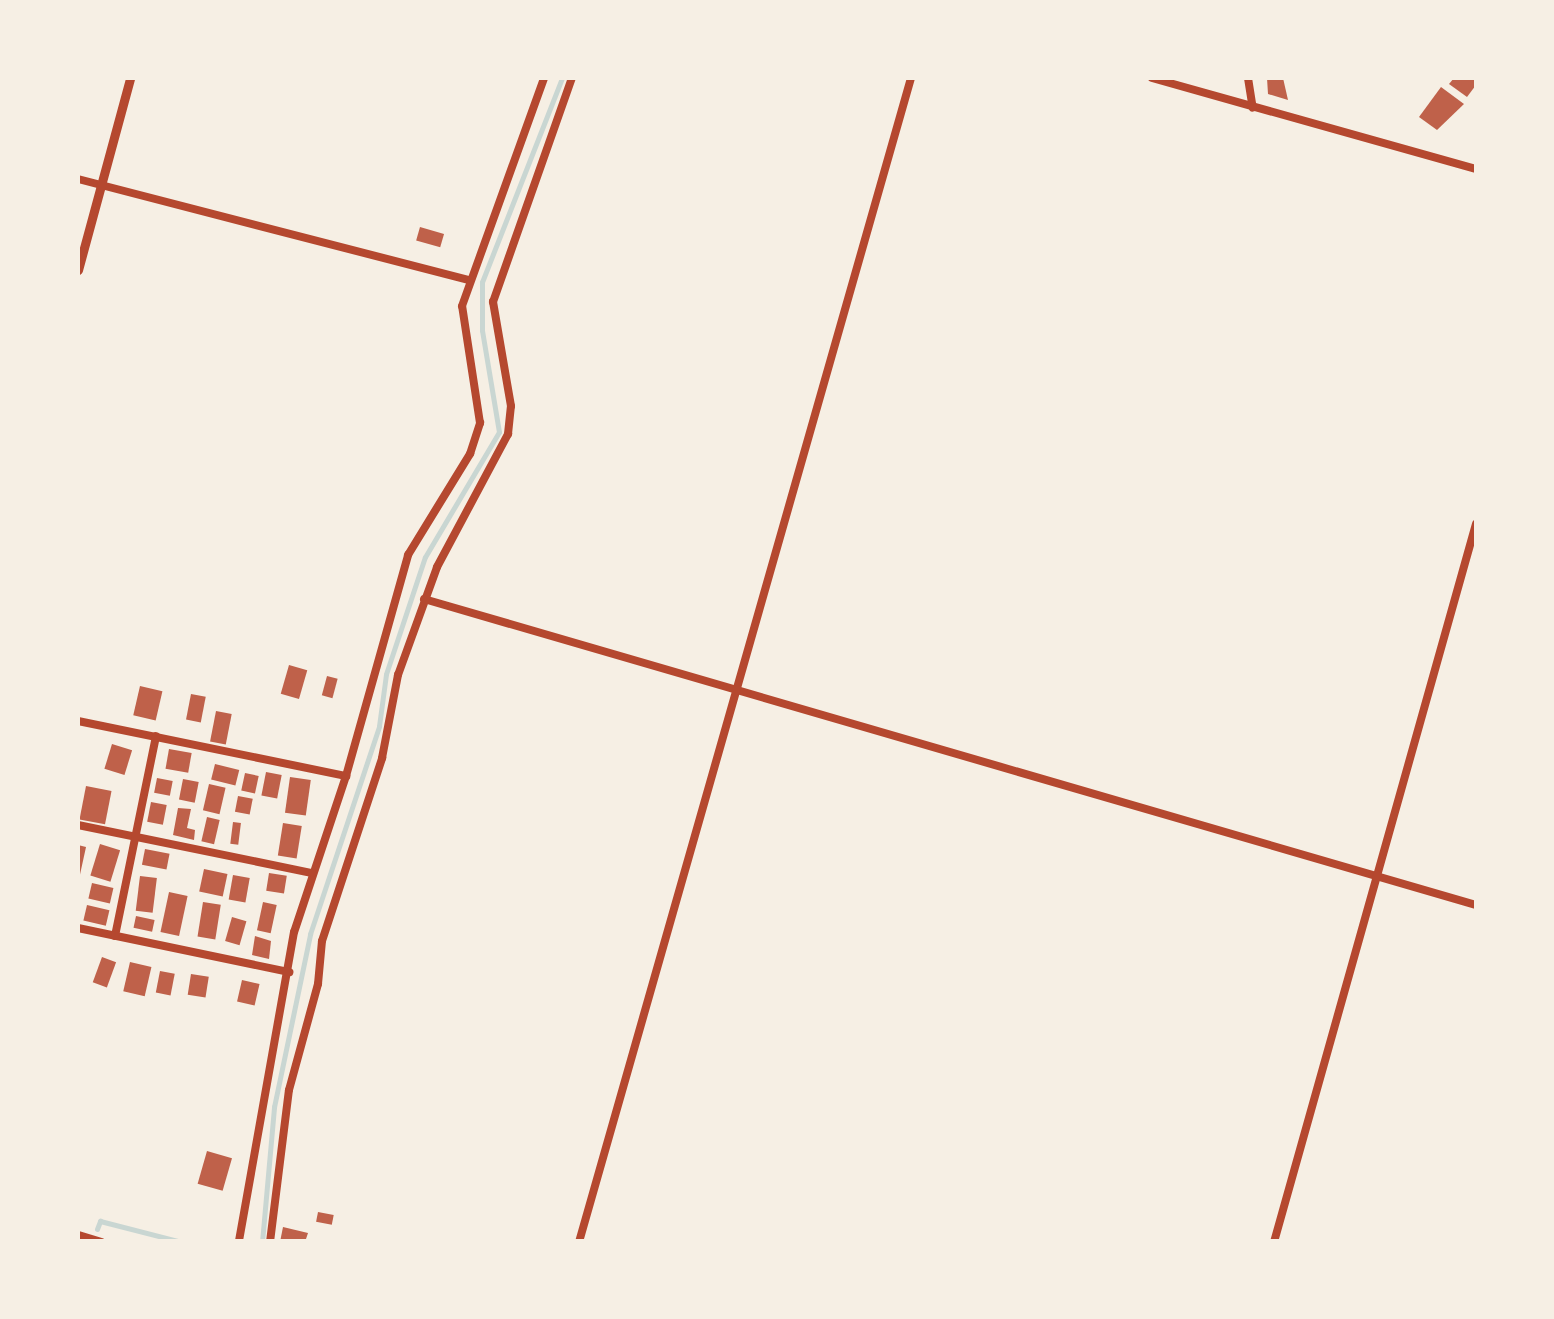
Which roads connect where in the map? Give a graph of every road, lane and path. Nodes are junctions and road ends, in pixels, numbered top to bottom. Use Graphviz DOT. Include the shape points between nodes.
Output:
graph roads {
  1 [pos="130,78"];
  2 [pos="544,78"];
  3 [pos="572,78"];
  4 [pos="912,78"];
  5 [pos="1152,78"];
  6 [pos="1248,78"];
  7 [pos="1253,108"];
  8 [pos="1476,168"];
  9 [pos="78,179"];
  10 [pos="100,185"];
  11 [pos="78,270"];
  12 [pos="468,280"];
  13 [pos="1476,524"];
  14 [pos="424,599"];
  15 [pos="737,689"];
  16 [pos="78,721"];
  17 [pos="156,736"];
  18 [pos="346,776"];
  19 [pos="78,825"];
  20 [pos="137,837"];
  21 [pos="312,874"];
  22 [pos="1378,875"];
  23 [pos="1476,904"];
  24 [pos="78,928"];
  25 [pos="116,936"];
  26 [pos="289,972"];
  27 [pos="78,1235"];
  28 [pos="101,1242"];
  29 [pos="239,1242"];
  30 [pos="270,1242"];
  31 [pos="578,1242"];
  32 [pos="1274,1242"];
  1 -- 10 [label="street"];
  2 -- 12 [label="street"];
  3 -- 14 [label="street" via="493,302 511,406 508,434"];
  4 -- 15 [label="street"];
  5 -- 7 [label="street"];
  6 -- 7 [label="street"];
  7 -- 8 [label="street"];
  9 -- 10 [label="street"];
  10 -- 11 [label="street"];
  10 -- 12 [label="street"];
  12 -- 18 [label="street" via="464,344 480,423 470,454 408,555"];
  13 -- 22 [label="street"];
  14 -- 15 [label="street"];
  14 -- 30 [label="street" via="398,675 382,758 322,940 318,984 289,1090"];
  15 -- 22 [label="street"];
  15 -- 31 [label="street"];
  16 -- 17 [label="street"];
  17 -- 18 [label="street"];
  17 -- 20 [label="street"];
  18 -- 21 [label="street"];
  19 -- 20 [label="street"];
  20 -- 21 [label="street"];
  20 -- 25 [label="street"];
  21 -- 26 [label="street"];
  22 -- 23 [label="street"];
  22 -- 32 [label="street"];
  24 -- 25 [label="street"];
  25 -- 26 [label="street"];
  26 -- 29 [label="street" via="256,1120"];
  27 -- 28 [label="street"];
}
